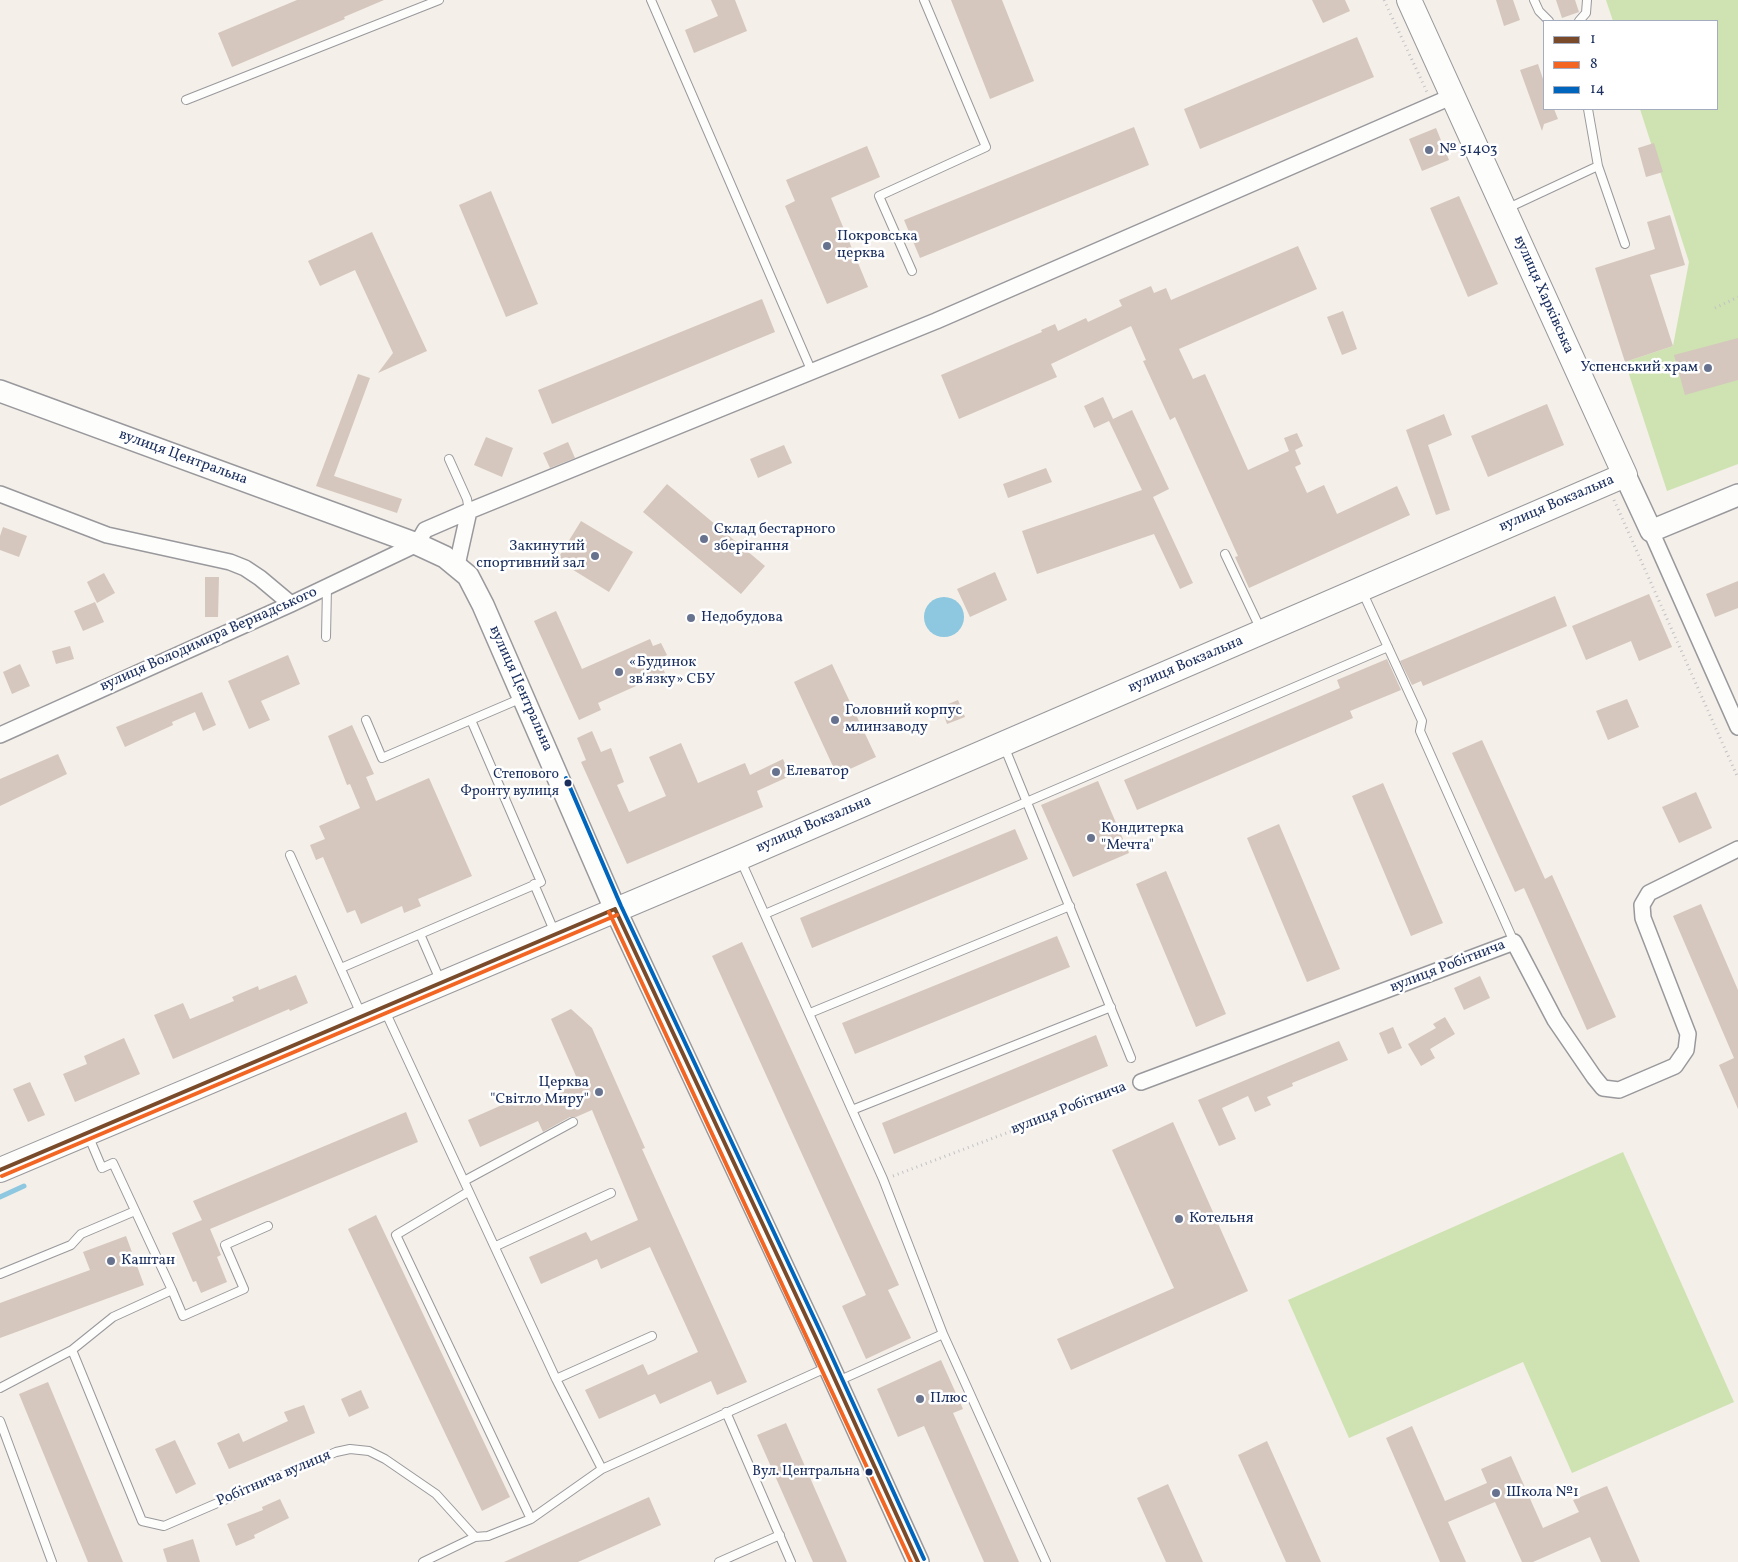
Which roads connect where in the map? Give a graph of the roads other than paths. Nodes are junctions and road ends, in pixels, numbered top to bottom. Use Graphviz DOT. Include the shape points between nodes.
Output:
graph roads {
  1 [pos="439,0"];
  2 [pos="651,0"];
  3 [pos="924,0"];
  4 [pos="1409,0"];
  5 [pos="1534,0"];
  6 [pos="1587,0"];
  7 [pos="1547,20"];
  8 [pos="1580,20"];
  9 [pos="1453,96"];
  10 [pos="186,100"];
  11 [pos="1588,110"];
  12 [pos="1598,166"];
  13 [pos="1504,210"];
  14 [pos="1625,244"];
  15 [pos="912,271"];
  16 [pos="812,372"];
  17 [pos="0,391"];
  18 [pos="449,459"];
  19 [pos="1625,475"];
  20 [pos="0,494"];
  21 [pos="1738,496"];
  22 [pos="469,511"];
  23 [pos="1651,532"];
  24 [pos="417,544"];
  25 [pos="1225,554"];
  26 [pos="457,565"];
  27 [pos="327,587"];
  28 [pos="1361,589"];
  29 [pos="291,604"];
  30 [pos="1262,632"];
  31 [pos="326,637"];
  32 [pos="1388,647"];
  33 [pos="524,698"];
  34 [pos="366,720"];
  35 [pos="471,720"];
  36 [pos="1738,727"];
  37 [pos="0,735"];
  38 [pos="1004,744"];
  39 [pos="1026,803"];
  40 [pos="1738,849"];
  41 [pos="290,855"];
  42 [pos="739,858"];
  43 [pos="534,884"];
  44 [pos="1070,906"];
  45 [pos="615,909"];
  46 [pos="765,914"];
  47 [pos="420,934"];
  48 [pos="556,934"];
  49 [pos="1514,942"];
  50 [pos="341,968"];
  51 [pos="441,983"];
  52 [pos="1111,1007"];
  53 [pos="372,1012"];
  54 [pos="810,1013"];
  55 [pos="1131,1058"];
  56 [pos="1140,1082"];
  57 [pos="852,1110"];
  58 [pos="573,1122"];
  59 [pos="87,1134"];
  60 [pos="0,1170"];
  61 [pos="464,1182"];
  62 [pos="468,1192"];
  63 [pos="611,1193"];
  64 [pos="135,1211"];
  65 [pos="268,1226"];
  66 [pos="496,1246"];
  67 [pos="0,1274"];
  68 [pos="172,1290"];
  69 [pos="942,1334"];
  70 [pos="652,1336"];
  71 [pos="72,1350"];
  72 [pos="833,1374"];
  73 [pos="556,1379"];
  74 [pos="0,1388"];
  75 [pos="726,1412"];
  76 [pos="0,1421"];
  77 [pos="602,1469"];
  78 [pos="531,1518"];
  79 [pos="780,1535"];
  80 [pos="474,1537"];
  81 [pos="52,1562"];
  82 [pos="423,1562"];
  83 [pos="719,1562"];
  84 [pos="791,1562"];
  85 [pos="918,1562"];
  86 [pos="1046,1562"];
  1 -- 10 [label="lane"];
  2 -- 16 [label="lane"];
  3 -- 15 [label="lane" via="986,147 879,196"];
  4 -- 9 [label="main road, вулиця Харківська"];
  5 -- 7 [label="lane"];
  6 -- 8 [label="lane" via="1586,14"];
  9 -- 13 [label="main road, вулиця Харківська"];
  9 -- 16 [label="street"];
  11 -- 12 [label="lane"];
  12 -- 13 [label="lane"];
  12 -- 14 [label="lane"];
  13 -- 19 [label="main road, вулиця Харківська"];
  16 -- 22 [label="street"];
  17 -- 24 [label="street, вулиця Центральна"];
  18 -- 22 [label="lane"];
  19 -- 23 [label="street, вулиця Харківська"];
  19 -- 28 [label="main road, вулиця Вокзальна"];
  20 -- 29 [label="street" via="107,535 230,562 260,578"];
  21 -- 23 [label="street"];
  22 -- 24 [label="street" via="425,530"];
  22 -- 26 [label="street"];
  23 -- 36 [label="street, вулиця Харківська"];
  24 -- 26 [label="street, вулиця Центральна"];
  24 -- 27 [label="street, вулиця Володимира Вернадського"];
  25 -- 30 [label="lane"];
  26 -- 33 [label="street, вулиця Центральна" via="468,576 483,605"];
  27 -- 29 [label="street, вулиця Володимира Вернадського"];
  27 -- 31 [label="lane"];
  28 -- 30 [label="main road, вулиця Вокзальна"];
  28 -- 32 [label="lane"];
  29 -- 37 [label="street, вулиця Володимира Вернадського"];
  30 -- 38 [label="main road, вулиця Вокзальна"];
  32 -- 39 [label="lane"];
  32 -- 49 [label="lane" via="1422,721 1420,731"];
  33 -- 35 [label="lane"];
  33 -- 45 [label="street, вулиця Центральна"];
  34 -- 35 [label="lane" via="382,758"];
  35 -- 43 [label="lane" via="541,882"];
  38 -- 39 [label="lane"];
  38 -- 42 [label="main road, вулиця Вокзальна"];
  39 -- 44 [label="lane"];
  39 -- 46 [label="lane"];
  40 -- 49 [label="street, вулиця Робітнича" via="1649,894 1642,905 1643,918 1688,1034 1686,1050 1675,1066 1619,1090 1604,1088 1556,1020"];
  41 -- 50 [label="lane"];
  42 -- 45 [label="main road, вулиця Вокзальна"];
  42 -- 46 [label="lane"];
  43 -- 47 [label="lane"];
  43 -- 48 [label="lane"];
  44 -- 52 [label="lane"];
  44 -- 54 [label="lane"];
  45 -- 48 [label="main road, вулиця Вокзальна"];
  45 -- 72 [label="street, вулиця Центральна"];
  46 -- 54 [label="lane"];
  47 -- 50 [label="lane"];
  47 -- 51 [label="lane"];
  48 -- 51 [label="main road, вулиця Вокзальна"];
  49 -- 56 [label="street, вулиця Робітнича"];
  50 -- 53 [label="lane"];
  51 -- 53 [label="main road, вулиця Вокзальна"];
  52 -- 55 [label="lane"];
  52 -- 57 [label="lane"];
  53 -- 59 [label="main road, вулиця Вокзальна"];
  53 -- 61 [label="lane"];
  54 -- 57 [label="lane"];
  57 -- 69 [label="lane" via="883,1180"];
  58 -- 61 [label="lane"];
  59 -- 60 [label="main road, вулиця Вокзальна"];
  59 -- 64 [label="lane" via="102,1168 113,1163"];
  61 -- 62 [label="lane"];
  62 -- 66 [label="lane"];
  62 -- 78 [label="lane" via="396,1235"];
  63 -- 66 [label="lane"];
  64 -- 67 [label="lane" via="81,1234 72,1245"];
  64 -- 68 [label="lane"];
  65 -- 68 [label="lane" via="224,1245 244,1289 183,1316"];
  66 -- 73 [label="lane"];
  68 -- 71 [label="lane" via="113,1317"];
  69 -- 72 [label="lane"];
  69 -- 86 [label="lane"];
  70 -- 73 [label="lane"];
  71 -- 74 [label="lane"];
  71 -- 80 [label="lane, Робітнича вулиця" via="142,1521 164,1526 336,1452 350,1449 369,1451 436,1494"];
  72 -- 75 [label="lane"];
  72 -- 85 [label="street, вулиця Центральна"];
  73 -- 77 [label="lane"];
  75 -- 77 [label="lane"];
  75 -- 79 [label="lane"];
  76 -- 81 [label="lane"];
  77 -- 78 [label="lane"];
  78 -- 80 [label="lane" via="488,1536"];
  79 -- 83 [label="lane"];
  79 -- 84 [label="lane"];
  80 -- 82 [label="lane"];
}
